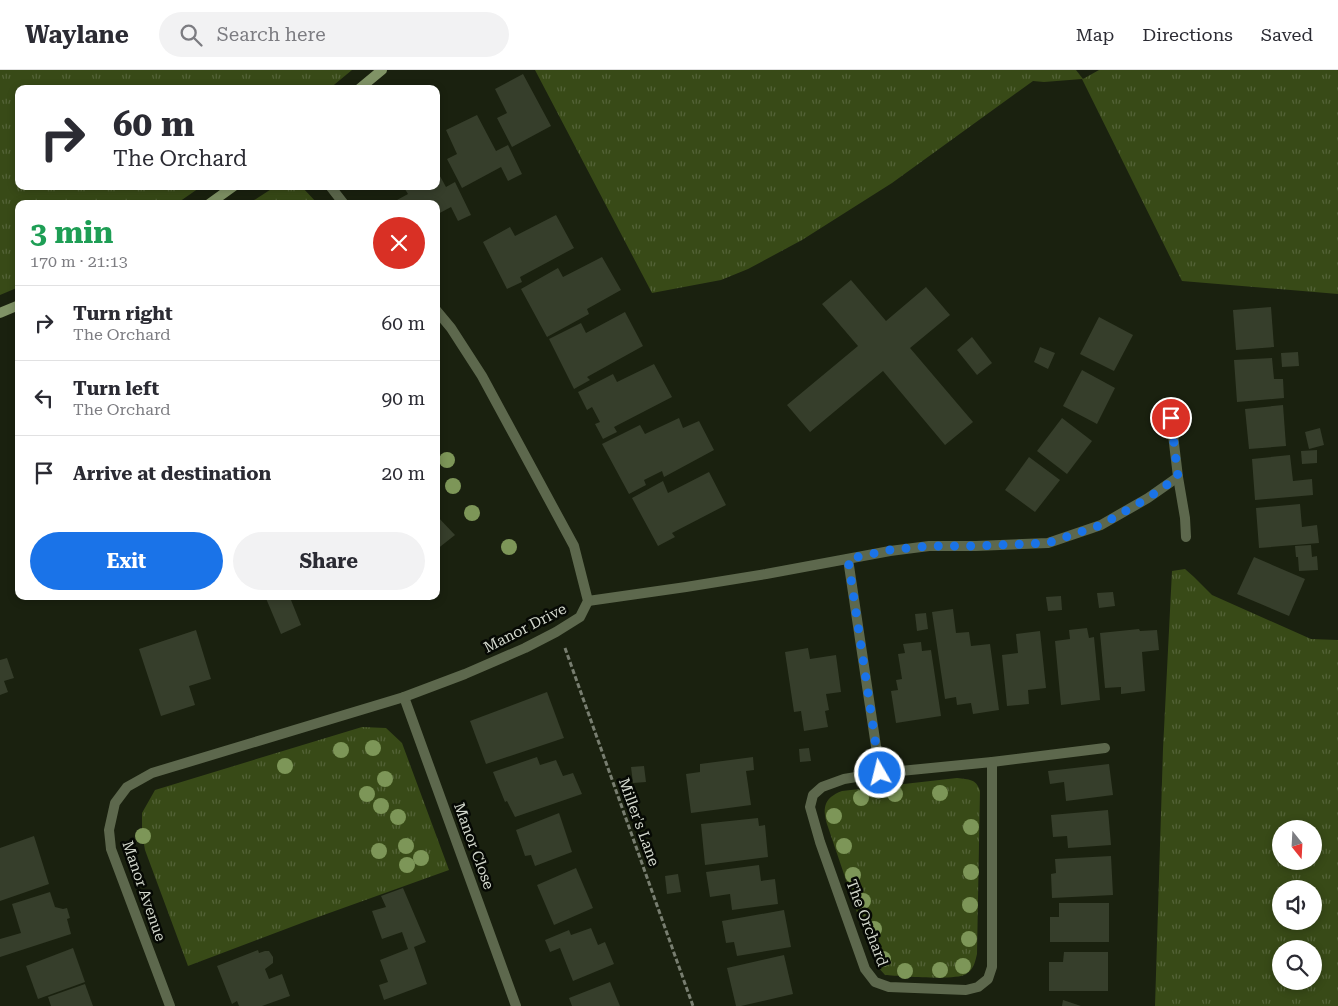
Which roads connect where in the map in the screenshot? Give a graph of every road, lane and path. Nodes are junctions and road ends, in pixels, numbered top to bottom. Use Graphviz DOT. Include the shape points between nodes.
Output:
graph roads {
  1 [pos="382,70"];
  2 [pos="364,85"];
  3 [pos="228,190"];
  4 [pos="333,190"];
  5 [pos="215,200"];
  6 [pos="341,200"];
  7 [pos="15,307"];
  8 [pos="0,313"];
  9 [pos="440,315"];
  10 [pos="1171,418"];
  11 [pos="1178,477"];
  12 [pos="1186,538"];
  13 [pos="848,559"];
  14 [pos="588,600"];
  15 [pos="564,645"];
  16 [pos="404,697"];
  17 [pos="1104,748"];
  18 [pos="992,762"];
  19 [pos="152,773"];
  20 [pos="880,773"];
  21 [pos="170,1006"];
  22 [pos="516,1006"];
  23 [pos="693,1006"];
  1 -- 2 [label="main road"];
  3 -- 5 [label="main road"];
  4 -- 6 [label="street"];
  7 -- 8 [label="main road"];
  9 -- 14 [label="street" via="482,376 574,546"];
  10 -- 11 [label="street"];
  11 -- 12 [label="street"];
  11 -- 13 [label="street" via="1101,525 1048,543 929,546"];
  13 -- 14 [label="street" via="686,588"];
  13 -- 20 [label="street"];
  14 -- 16 [label="street, Manor Drive" via="580,617 556,632 482,667"];
  15 -- 23 [label="path, Miller's Lane"];
  16 -- 19 [label="street, Manor Drive"];
  16 -- 22 [label="street, Manor Close"];
  17 -- 18 [label="street, The Orchard"];
  18 -- 20 [label="street, The Orchard"];
  18 -- 20 [label="street, The Orchard" via="992,967 988,979 966,990 889,987 875,982 865,969 810,807 813,795 822,787 844,779"];
  19 -- 21 [label="street, Manor Avenue" via="127,787 115,803 109,830 112,849"];
}
